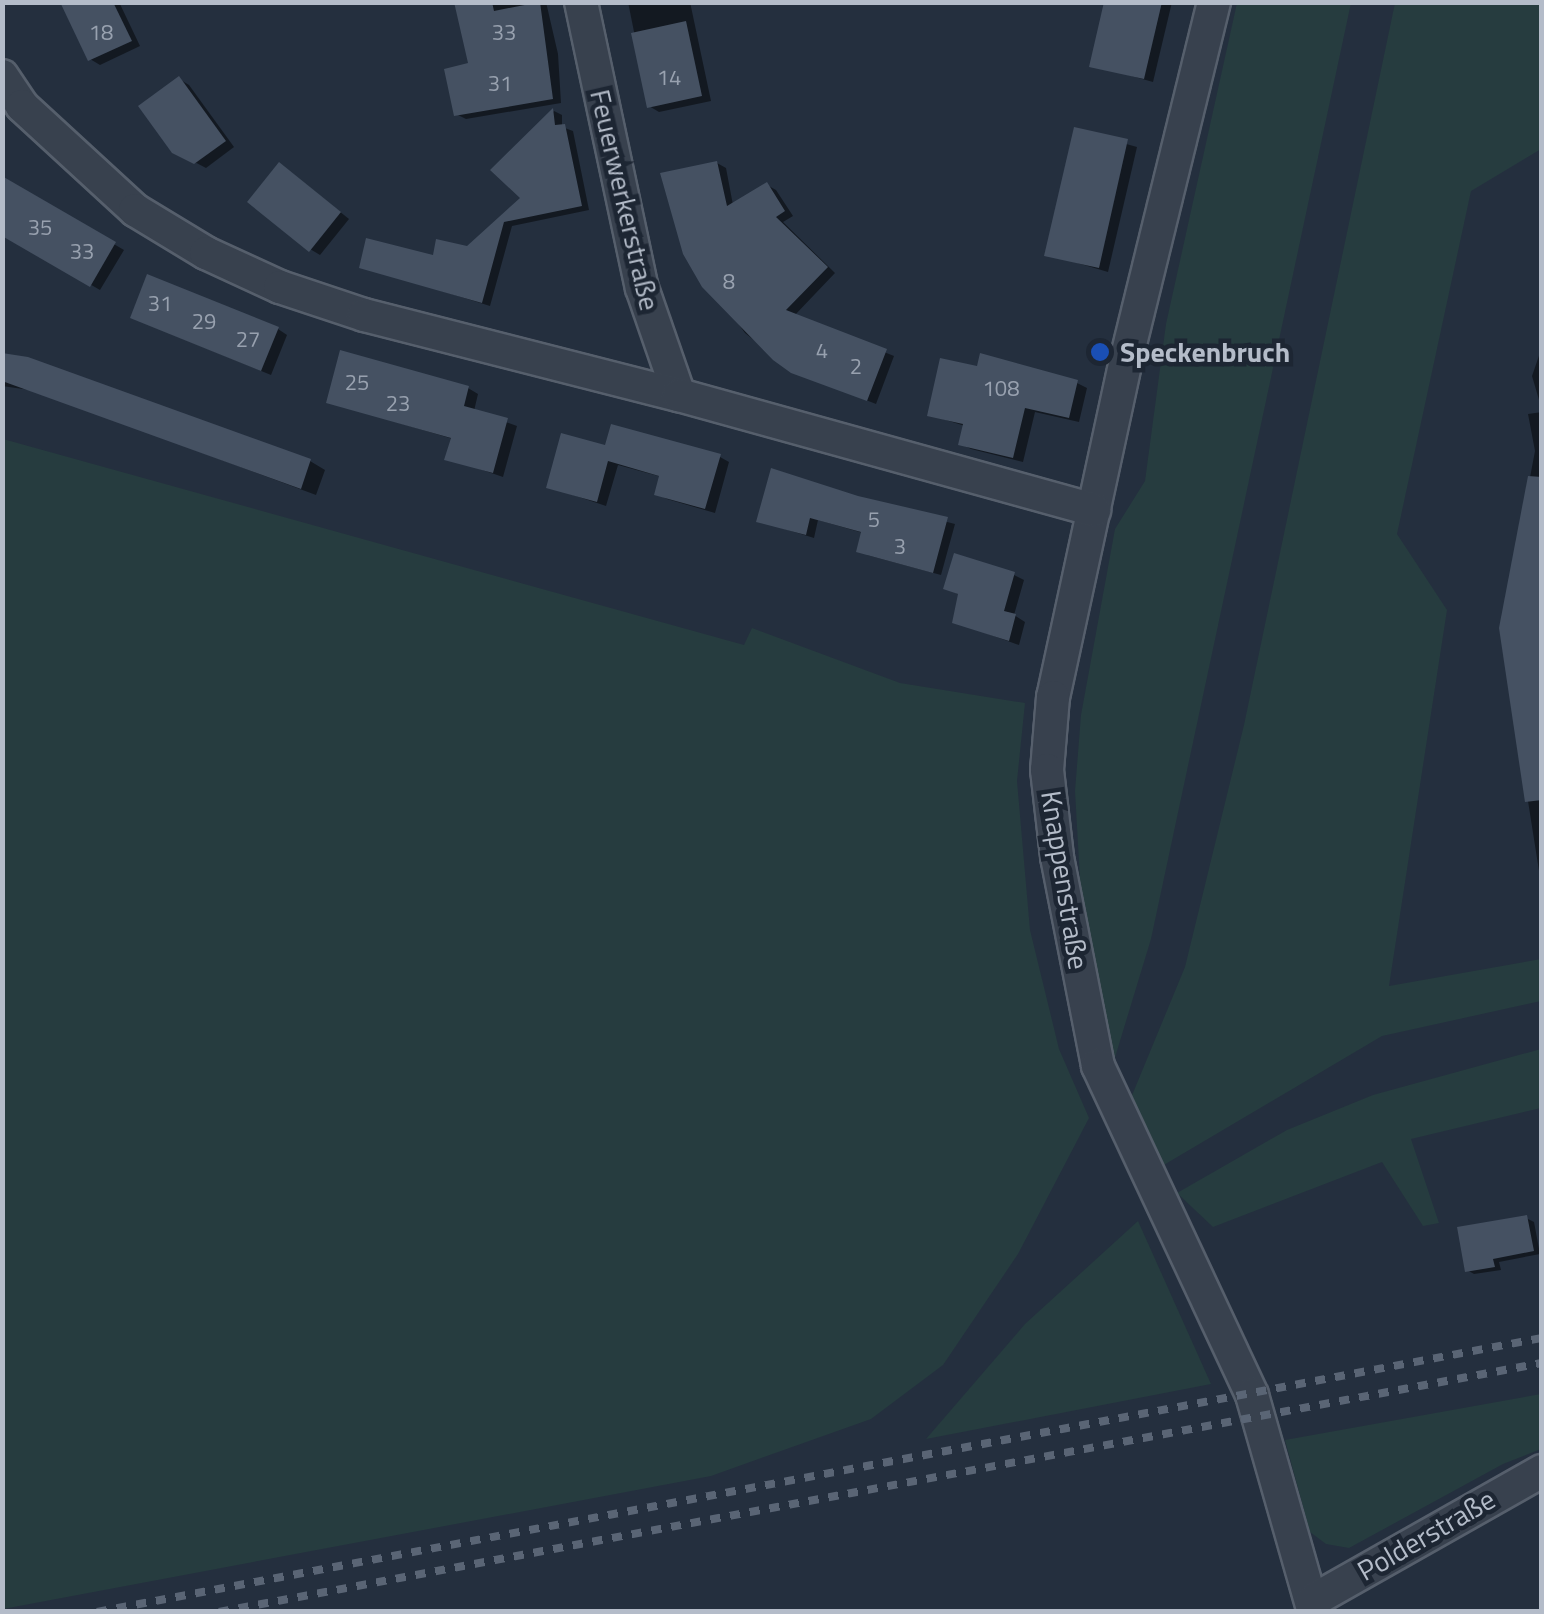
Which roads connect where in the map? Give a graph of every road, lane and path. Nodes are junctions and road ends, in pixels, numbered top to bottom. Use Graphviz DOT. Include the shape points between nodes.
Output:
graph roads {
  1 [pos="581,2"];
  2 [pos="1214,2"];
  3 [pos="2,76"];
  4 [pos="679,395"];
  5 [pos="1094,510"];
  6 [pos="1542,1470"];
  7 [pos="1313,1606"];
  1 -- 4 [label="street, Feuerwerkerstraße" via="642,288"];
  2 -- 5 [label="street, Knappenstraße"];
  3 -- 4 [label="street" via="22,106 135,210 220,260 364,315"];
  4 -- 5 [label="street"];
  5 -- 7 [label="street, Knappenstraße" via="1054,697 1047,770 1056,857 1098,1066 1252,1395"];
  6 -- 7 [label="street, Polderstraße"];
}
